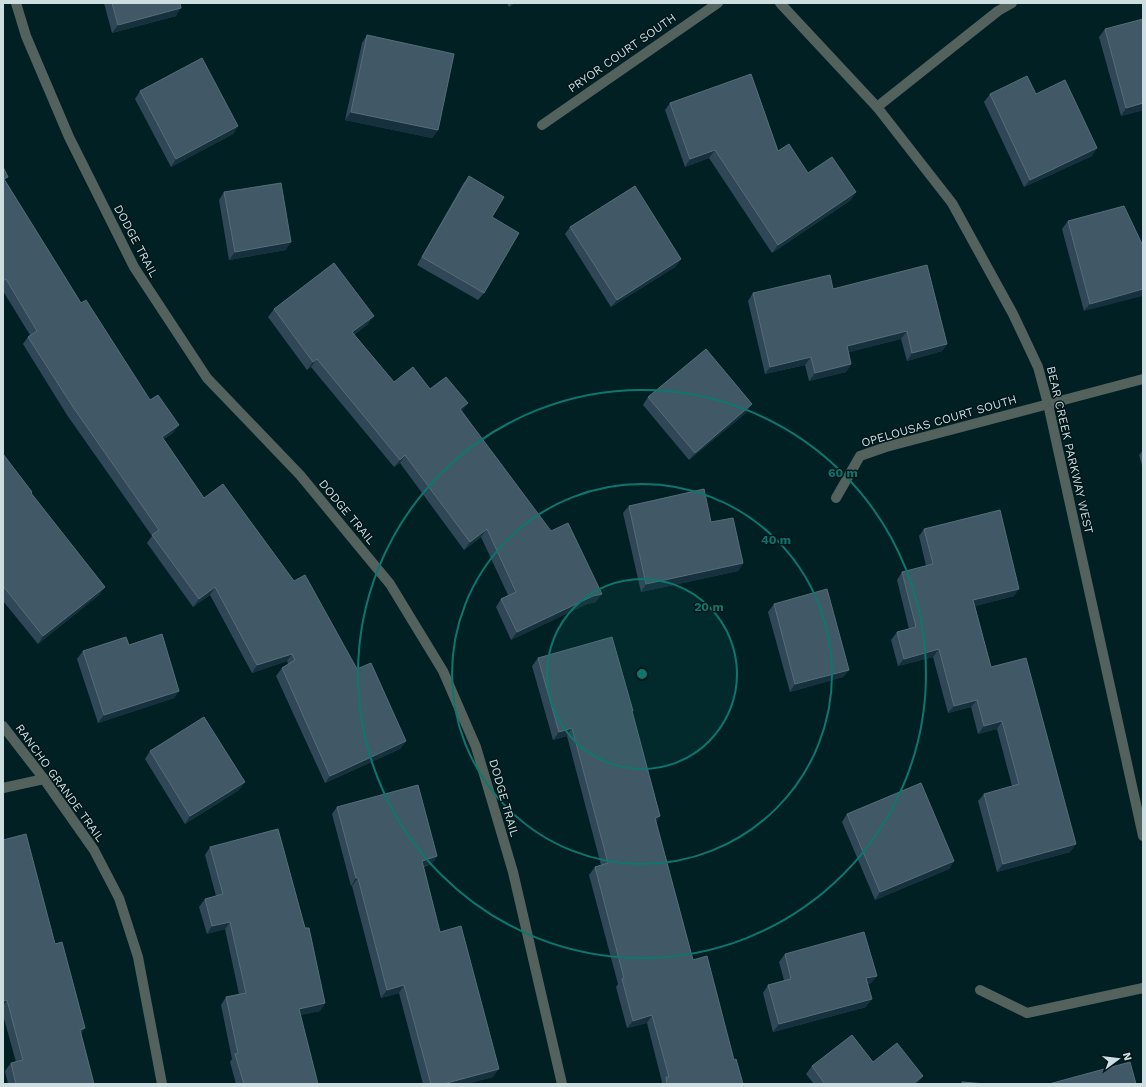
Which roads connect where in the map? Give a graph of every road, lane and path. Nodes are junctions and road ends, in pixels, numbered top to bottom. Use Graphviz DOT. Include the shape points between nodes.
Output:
graph roads {
  1 [pos="16,3"];
  2 [pos="718,3"];
  3 [pos="780,3"];
  4 [pos="1012,3"];
  5 [pos="877,107"];
  6 [pos="542,125"];
  7 [pos="1143,379"];
  8 [pos="1048,404"];
  9 [pos="836,498"];
  10 [pos="3,726"];
  11 [pos="44,779"];
  12 [pos="3,788"];
  13 [pos="1140,805"];
  14 [pos="1143,836"];
  15 [pos="1143,988"];
  16 [pos="980,990"];
  17 [pos="162,1084"];
  18 [pos="562,1084"];
  1 -- 18 [label="street, DODGE TRAIL" via="26,36 69,137 134,268 207,378 300,475 390,584 443,671 476,746 511,865"];
  2 -- 6 [label="street, PRYOR COURT SOUTH"];
  3 -- 5 [label="street, BEAR CREEK PARKWAY WEST"];
  4 -- 5 [label="street" via="998,11"];
  5 -- 8 [label="street, BEAR CREEK PARKWAY WEST" via="952,203 1013,314 1038,367"];
  7 -- 8 [label="street, OPELOUSAS COURT SOUTH"];
  8 -- 9 [label="street, OPELOUSAS COURT SOUTH" via="860,456"];
  8 -- 13 [label="street, BEAR CREEK PARKWAY WEST"];
  10 -- 11 [label="street, RANCHO GRANDE TRAIL"];
  11 -- 12 [label="street"];
  11 -- 17 [label="street, RANCHO GRANDE TRAIL" via="94,850 119,898 138,957"];
  13 -- 14 [label="street, BEAR CREEK PARKWAY WEST"];
  15 -- 16 [label="street" via="1027,1013"];
}
